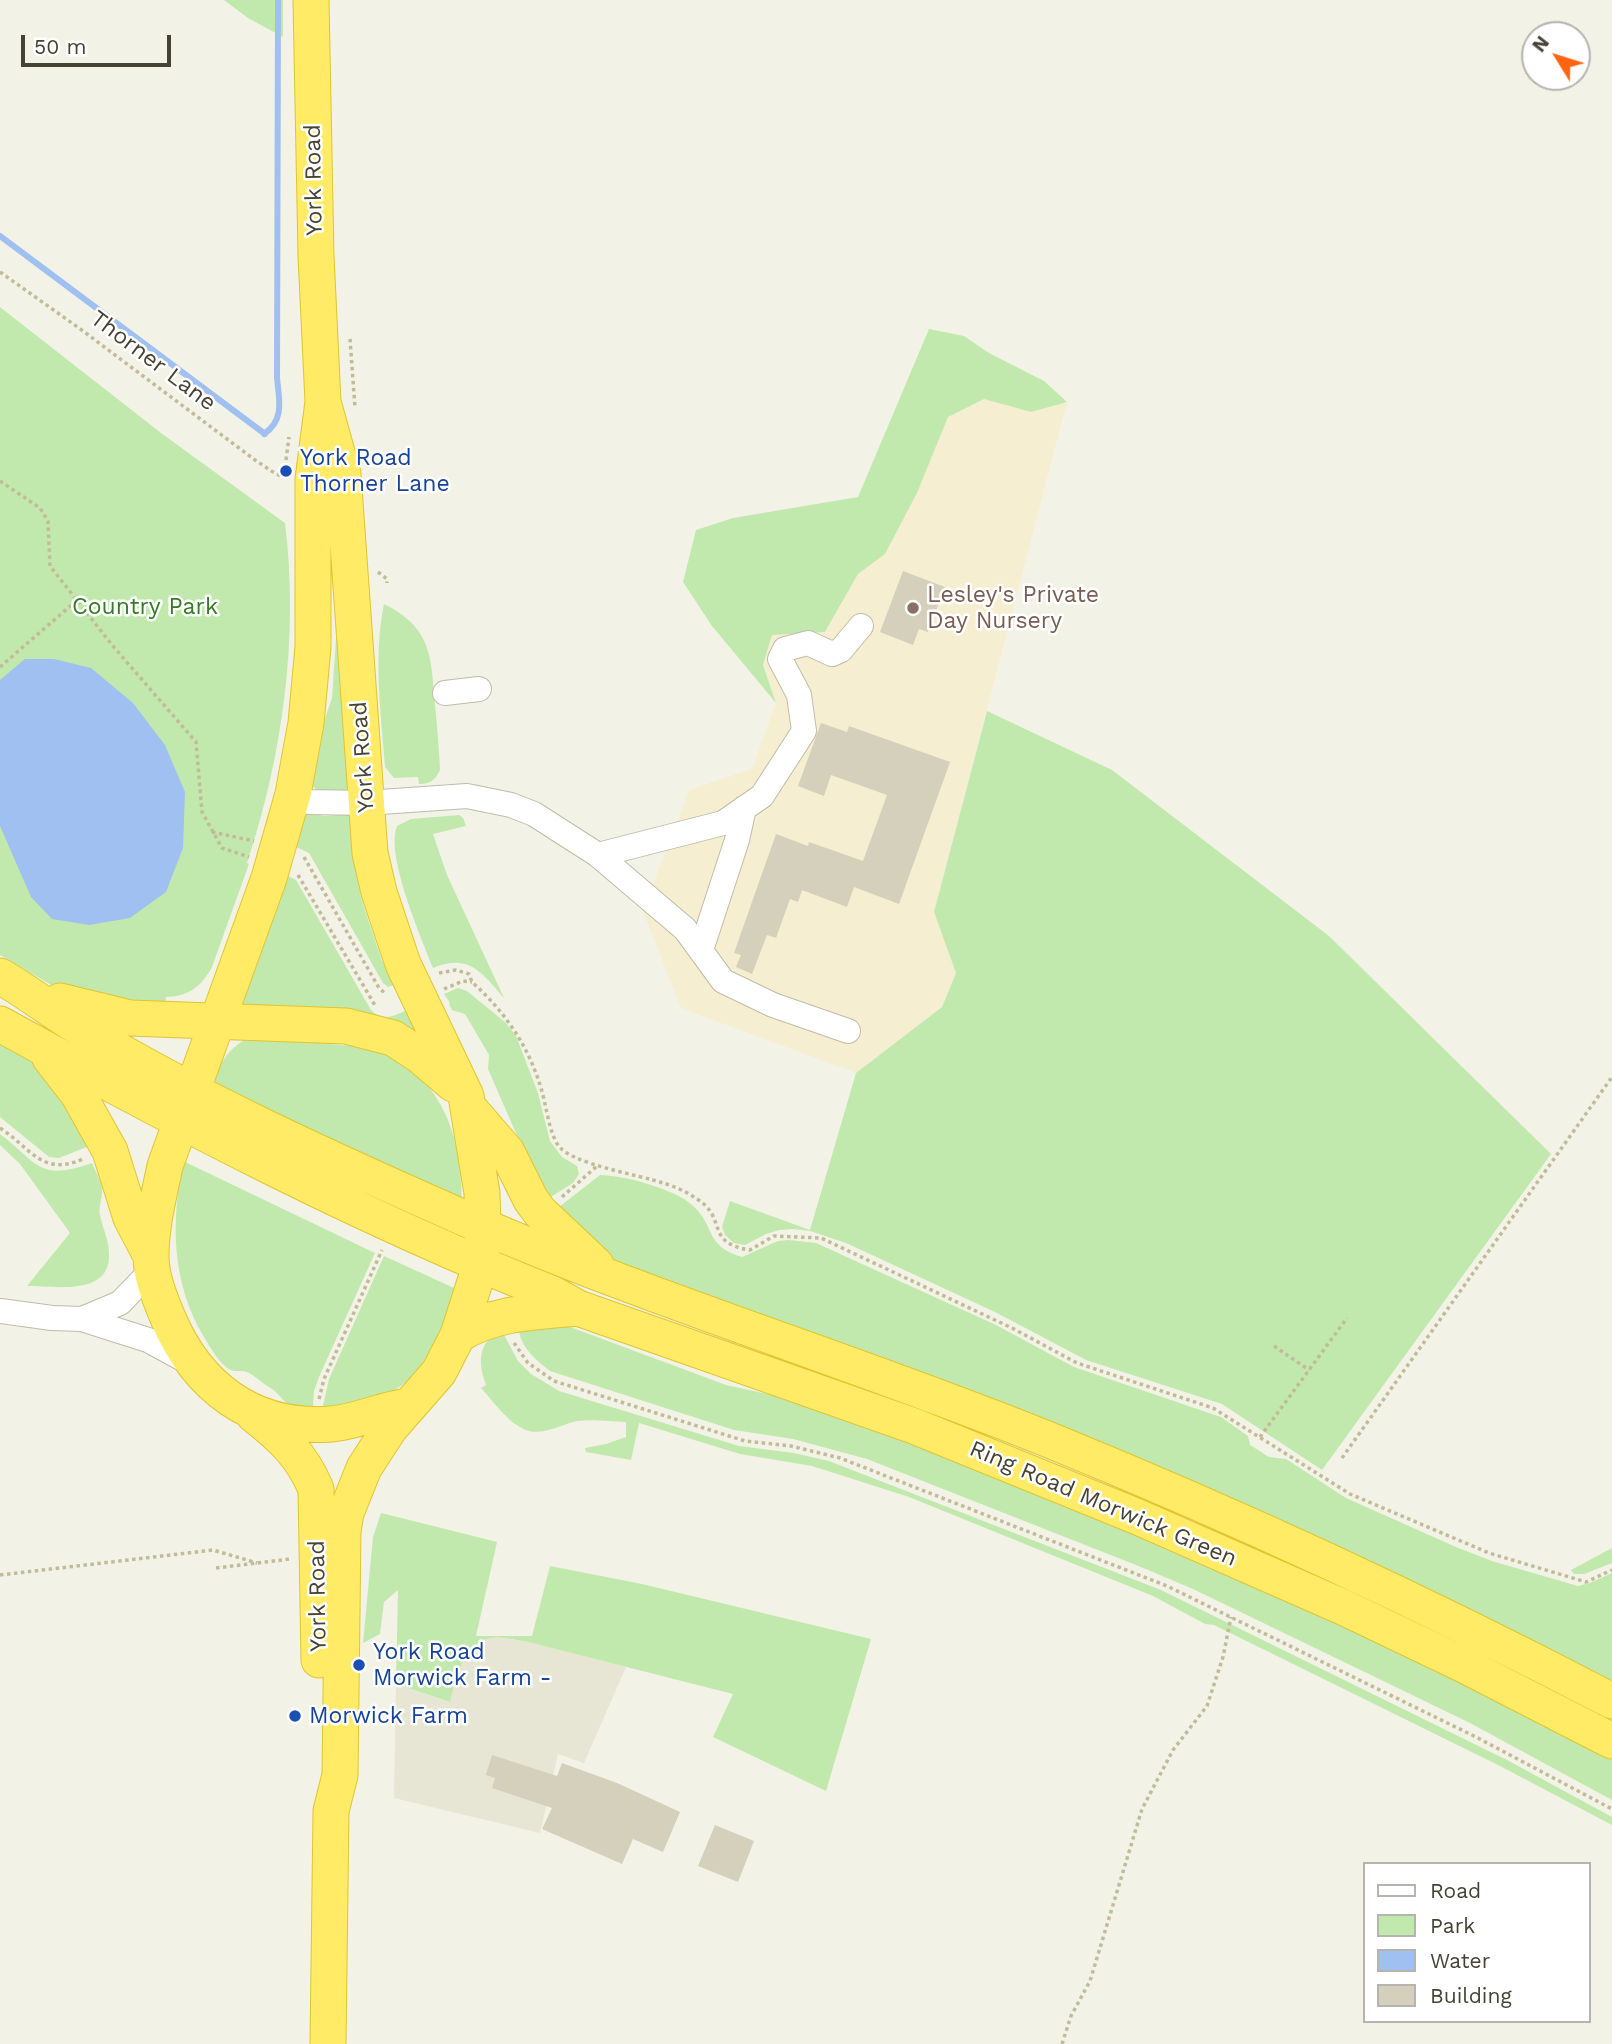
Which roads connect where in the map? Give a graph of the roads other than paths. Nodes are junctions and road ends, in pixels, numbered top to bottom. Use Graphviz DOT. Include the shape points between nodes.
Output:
graph roads {
  1 [pos="310,0"];
  2 [pos="339,407"];
  3 [pos="860,626"];
  4 [pos="479,689"];
  5 [pos="444,693"];
  6 [pos="293,794"];
  7 [pos="366,803"];
  8 [pos="744,808"];
  9 [pos="598,855"];
  10 [pos="701,950"];
  11 [pos="11,982"];
  12 [pos="218,1021"];
  13 [pos="0,1024"];
  14 [pos="848,1031"];
  15 [pos="40,1046"];
  16 [pos="192,1089"];
  17 [pos="468,1102"];
  18 [pos="180,1122"];
  19 [pos="483,1226"];
  20 [pos="152,1263"];
  21 [pos="481,1263"];
  22 [pos="609,1277"];
  23 [pos="578,1308"];
  24 [pos="0,1311"];
  25 [pos="82,1319"];
  26 [pos="458,1335"];
  27 [pos="192,1364"];
  28 [pos="408,1406"];
  29 [pos="245,1409"];
  30 [pos="1612,1701"];
  31 [pos="1612,1741"];
  32 [pos="331,1811"];
  33 [pos="328,2044"];
  1 -- 2 [label="highway, York Road" via="316,256"];
  2 -- 6 [label="highway, York Road" via="313,479 313,647"];
  2 -- 7 [label="highway, York Road"];
  3 -- 8 [label="street" via="841,650 832,654 808,643 785,649 780,659 799,695 804,730 762,796"];
  4 -- 5 [label="street"];
  6 -- 7 [label="street" via="309,802"];
  6 -- 12 [label="highway, York Road"];
  7 -- 9 [label="street" via="467,796 511,805 534,814"];
  7 -- 17 [label="highway, York Road" via="370,853 396,945"];
  8 -- 9 [label="street" via="723,824"];
  8 -- 10 [label="street"];
  9 -- 10 [label="street" via="685,929"];
  10 -- 14 [label="street" via="723,981 773,1005"];
  11 -- 12 [label="highway" via="77,1007 130,1018"];
  11 -- 16 [label="highway, Ring Road Morwick Green" via="81,1029"];
  12 -- 16 [label="highway, York Road"];
  12 -- 17 [label="highway" via="331,1024 393,1038 435,1068"];
  13 -- 15 [label="highway, Ring Road Morwick Green"];
  15 -- 18 [label="highway, Ring Road Morwick Green"];
  15 -- 20 [label="highway" via="78,1094 96,1126"];
  16 -- 18 [label="highway, York Road"];
  16 -- 19 [label="highway, Ring Road Morwick Green"];
  17 -- 19 [label="highway, York Road"];
  17 -- 22 [label="highway, Ring Road Morwick Green" via="507,1153 531,1200"];
  18 -- 20 [label="highway, York Road" via="159,1195"];
  18 -- 21 [label="highway, Ring Road Morwick Green"];
  19 -- 21 [label="highway, York Road"];
  19 -- 22 [label="highway, Ring Road Morwick Green"];
  20 -- 25 [label="street" via="120,1303"];
  20 -- 27 [label="highway, York Road" via="174,1333"];
  21 -- 23 [label="highway, Ring Road Morwick Green"];
  21 -- 26 [label="highway, York Road"];
  22 -- 30 [label="highway, Ring Road Morwick Green" via="1046,1439 1294,1545"];
  23 -- 26 [label="highway, Ring Road Morwick Green" via="500,1316"];
  23 -- 31 [label="highway, Ring Road Morwick Green" via="914,1426 1138,1517 1357,1614"];
  24 -- 25 [label="street"];
  25 -- 27 [label="street" via="148,1340"];
  26 -- 28 [label="highway, York Road" via="439,1372"];
  27 -- 29 [label="highway, York Road"];
  28 -- 29 [label="highway" via="330,1424 277,1419"];
  28 -- 32 [label="highway, York Road" via="376,1447 346,1513 340,1775"];
  29 -- 32 [label="highway, York Road" via="287,1441 316,1489 322,1777"];
  32 -- 33 [label="highway, York Road"];
}
